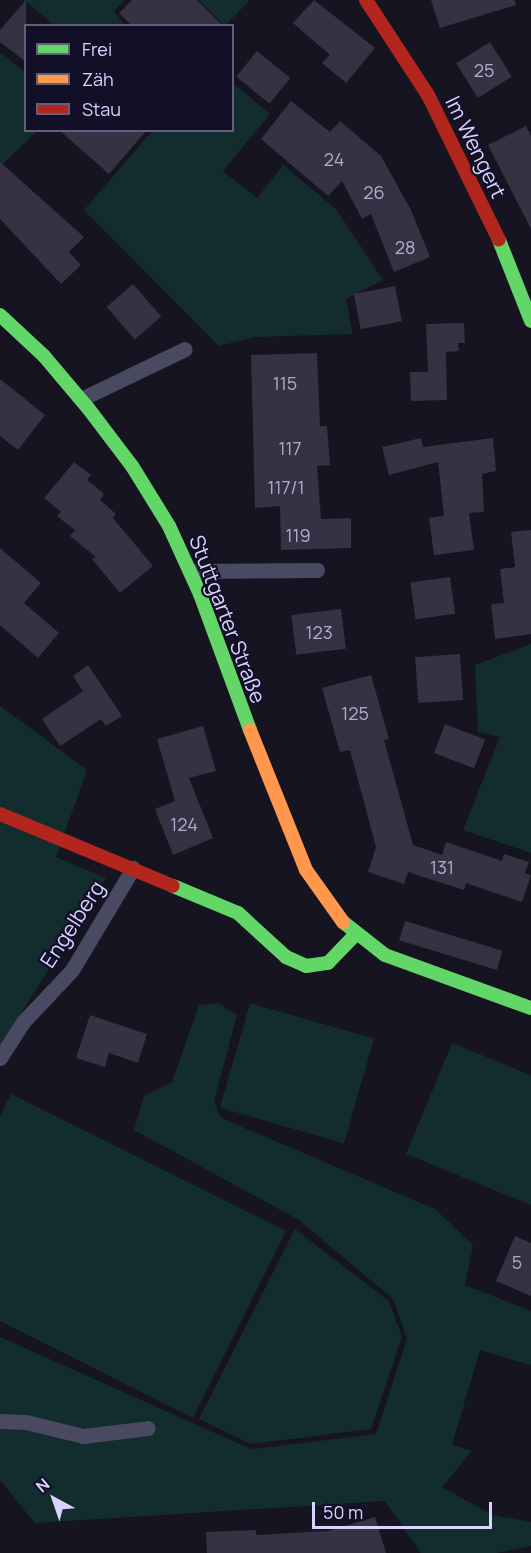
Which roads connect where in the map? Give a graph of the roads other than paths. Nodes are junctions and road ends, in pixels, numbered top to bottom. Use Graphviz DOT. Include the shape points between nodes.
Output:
graph roads {
  1 [pos="366,0"];
  2 [pos="0,315"];
  3 [pos="531,321"];
  4 [pos="185,349"];
  5 [pos="81,399"];
  6 [pos="316,570"];
  7 [pos="190,571"];
  8 [pos="0,814"];
  9 [pos="132,868"];
  10 [pos="355,935"];
  11 [pos="531,1008"];
  12 [pos="0,1058"];
  13 [pos="0,1421"];
  14 [pos="148,1428"];
  1 -- 3 [label="main road, Im Wengert" via="428,95 507,256"];
  2 -- 5 [label="main road, Stuttgarter Straße" via="44,356"];
  4 -- 5 [label="lane"];
  5 -- 7 [label="main road, Stuttgarter Straße" via="132,466 169,526"];
  6 -- 7 [label="lane"];
  7 -- 10 [label="main road, Stuttgarter Straße" via="284,823 329,907"];
  8 -- 9 [label="main road"];
  9 -- 10 [label="main road" via="238,913 286,957 306,966 328,963"];
  9 -- 12 [label="lane, Engelberg" via="72,970 23,1022"];
  10 -- 11 [label="main road, Stuttgarter Straße" via="415,969"];
  13 -- 14 [label="lane" via="26,1422 83,1436"];
}
